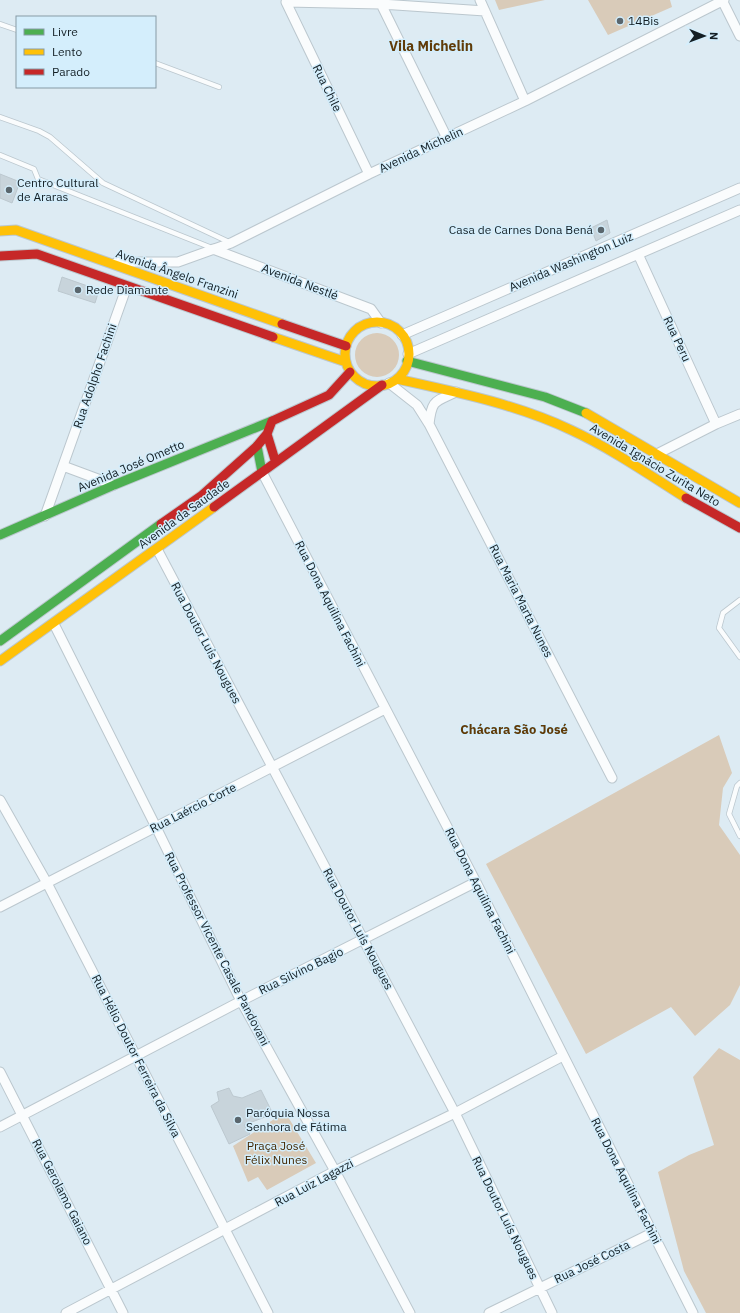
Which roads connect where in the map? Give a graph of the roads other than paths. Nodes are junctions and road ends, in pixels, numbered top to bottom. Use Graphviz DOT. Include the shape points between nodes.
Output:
graph roads {
  1 [pos="480,0"];
  2 [pos="723,0"];
  3 [pos="381,4"];
  4 [pos="485,11"];
  5 [pos="0,24"];
  6 [pos="16,30"];
  7 [pos="740,36"];
  8 [pos="156,63"];
  9 [pos="219,87"];
  10 [pos="525,101"];
  11 [pos="0,117"];
  12 [pos="446,138"];
  13 [pos="0,155"];
  14 [pos="369,174"];
  15 [pos="740,188"];
  16 [pos="740,210"];
  17 [pos="0,231"];
  18 [pos="231,243"];
  19 [pos="213,249"];
  20 [pos="638,254"];
  21 [pos="0,256"];
  22 [pos="108,262"];
  23 [pos="127,286"];
  24 [pos="380,323"];
  25 [pos="402,335"];
  26 [pos="346,346"];
  27 [pos="408,357"];
  28 [pos="346,362"];
  29 [pos="350,372"];
  30 [pos="389,383"];
  31 [pos="456,392"];
  32 [pos="740,414"];
  33 [pos="272,422"];
  34 [pos="429,424"];
  35 [pos="716,424"];
  36 [pos="267,434"];
  37 [pos="256,446"];
  38 [pos="657,454"];
  39 [pos="276,460"];
  40 [pos="63,466"];
  41 [pos="262,472"];
  42 [pos="114,485"];
  43 [pos="740,503"];
  44 [pos="45,516"];
  45 [pos="740,528"];
  46 [pos="0,535"];
  47 [pos="157,549"];
  48 [pos="740,600"];
  49 [pos="54,624"];
  50 [pos="0,641"];
  51 [pos="740,657"];
  52 [pos="0,661"];
  53 [pos="385,709"];
  54 [pos="272,767"];
  55 [pos="612,778"];
  56 [pos="740,783"];
  57 [pos="0,800"];
  58 [pos="156,827"];
  59 [pos="740,836"];
  60 [pos="476,882"];
  61 [pos="47,883"];
  62 [pos="0,907"];
  63 [pos="363,940"];
  64 [pos="240,1001"];
  65 [pos="563,1056"];
  66 [pos="136,1057"];
  67 [pos="0,1072"];
  68 [pos="455,1113"];
  69 [pos="22,1115"];
  70 [pos="0,1127"];
  71 [pos="335,1171"];
  72 [pos="226,1230"];
  73 [pos="652,1233"];
  74 [pos="539,1288"];
  75 [pos="111,1290"];
  76 [pos="66,1313"];
  77 [pos="123,1313"];
  78 [pos="268,1313"];
  79 [pos="410,1313"];
  80 [pos="489,1313"];
  81 [pos="552,1313"];
  82 [pos="693,1313"];
  1 -- 4 [label="street"];
  2 -- 7 [label="street"];
  2 -- 10 [label="street, Avenida Michelin"];
  3 -- 4 [label="street"];
  3 -- 12 [label="street"];
  3 -- 14 [label="street, Rua Chile" via="286,2"];
  4 -- 10 [label="street"];
  5 -- 6 [label="lane"];
  8 -- 9 [label="lane"];
  10 -- 12 [label="street, Avenida Michelin"];
  11 -- 18 [label="lane" via="50,137 103,183"];
  12 -- 14 [label="street, Avenida Michelin"];
  13 -- 19 [label="lane" via="34,169 38,179"];
  14 -- 18 [label="street, Avenida Michelin"];
  15 -- 25 [label="street, Avenida Washington Luiz"];
  16 -- 20 [label="street, Avenida Washington Luiz"];
  17 -- 22 [label="main road, Avenida Ângelo Franzini" via="16,230"];
  18 -- 19 [label="street, Avenida Michelin"];
  19 -- 22 [label="street, Avenida Michelin" via="178,262"];
  19 -- 24 [label="street, Avenida Nestlé" via="371,310"];
  20 -- 27 [label="street, Avenida Washington Luiz"];
  20 -- 35 [label="street, Rua Peru"];
  21 -- 23 [label="main road" via="37,254"];
  22 -- 26 [label="main road, Avenida Ângelo Franzini"];
  23 -- 28 [label="main road"];
  23 -- 40 [label="street, Rua Adolpho Fachini"];
  24 -- 25 [label="main road" via="389,325"];
  24 -- 26 [label="main road" via="371,323 359,328"];
  25 -- 27 [label="main road" via="408,347"];
  26 -- 28 [label="main road"];
  27 -- 30 [label="main road" via="404,371"];
  27 -- 38 [label="main road, Avenida Ignácio Zurita Neto" via="545,397 589,414"];
  28 -- 29 [label="main road"];
  29 -- 30 [label="main road" via="364,384"];
  29 -- 33 [label="main road" via="329,395"];
  30 -- 31 [label="main road, Avenida Ignácio Zurita Neto"];
  30 -- 34 [label="street, Rua Maria Marta Nunes" via="417,405"];
  30 -- 39 [label="main road, Avenida da Saudade"];
  31 -- 34 [label="street" via="435,402 431,408"];
  31 -- 45 [label="main road, Avenida Ignácio Zurita Neto" via="550,421 593,440 700,507"];
  32 -- 35 [label="street"];
  33 -- 36 [label="main road, Avenida da Saudade"];
  33 -- 42 [label="main road, Avenida José Ometto"];
  34 -- 55 [label="street, Rua Maria Marta Nunes"];
  35 -- 38 [label="street"];
  36 -- 37 [label="main road, Avenida da Saudade"];
  36 -- 39 [label="main road"];
  37 -- 41 [label="main road"];
  37 -- 50 [label="main road, Avenida da Saudade" via="201,496"];
  38 -- 43 [label="main road, Avenida Ignácio Zurita Neto"];
  39 -- 41 [label="main road, Avenida da Saudade"];
  40 -- 42 [label="street"];
  40 -- 44 [label="street, Rua Adolpho Fachini"];
  41 -- 47 [label="main road, Avenida da Saudade"];
  41 -- 53 [label="street, Rua Dona Aquilina Fachini"];
  42 -- 44 [label="main road, Avenida José Ometto"];
  44 -- 46 [label="main road, Avenida José Ometto"];
  47 -- 49 [label="main road, Avenida da Saudade"];
  47 -- 54 [label="street, Rua Doutor Luís Nougues"];
  48 -- 51 [label="lane" via="723,613 719,628"];
  49 -- 52 [label="main road, Avenida da Saudade"];
  49 -- 58 [label="street, Rua Professor Vicente Casale Pandovani"];
  53 -- 54 [label="street, Rua Laércio Corte"];
  53 -- 60 [label="street, Rua Dona Aquilina Fachini"];
  54 -- 58 [label="street, Rua Laércio Corte"];
  54 -- 63 [label="street, Rua Doutor Luís Nougues"];
  56 -- 59 [label="lane" via="729,814"];
  57 -- 61 [label="street, Rua Hélio Doutor Ferreira da Silva"];
  58 -- 61 [label="street, Rua Laércio Corte"];
  58 -- 64 [label="street, Rua Professor Vicente Casale Pandovani"];
  60 -- 63 [label="street, Rua Silvino Bagio"];
  60 -- 65 [label="street, Rua Dona Aquilina Fachini"];
  61 -- 62 [label="street, Rua Laércio Corte"];
  61 -- 66 [label="street, Rua Hélio Doutor Ferreira da Silva"];
  63 -- 64 [label="street, Rua Silvino Bagio"];
  63 -- 68 [label="street, Rua Doutor Luís Nougues"];
  64 -- 66 [label="street, Rua Silvino Bagio"];
  64 -- 71 [label="street, Rua Professor Vicente Casale Pandovani"];
  65 -- 68 [label="street, Rua Luiz Lagazzi"];
  65 -- 73 [label="street, Rua Dona Aquilina Fachini"];
  66 -- 69 [label="street, Rua Silvino Bagio"];
  66 -- 72 [label="street, Rua Hélio Doutor Ferreira da Silva"];
  67 -- 69 [label="street, Rua Gerolamo Gaiano"];
  68 -- 71 [label="street, Rua Luiz Lagazzi"];
  68 -- 74 [label="street, Rua Doutor Luís Nougues"];
  69 -- 70 [label="street, Rua Silvino Bagio"];
  69 -- 75 [label="street, Rua Gerolamo Gaiano"];
  71 -- 72 [label="street, Rua Luiz Lagazzi"];
  71 -- 79 [label="street, Rua Professor Vicente Casale Pandovani"];
  72 -- 75 [label="street, Rua Luiz Lagazzi"];
  72 -- 78 [label="street, Rua Hélio Doutor Ferreira da Silva"];
  73 -- 74 [label="street, Rua José Costa"];
  73 -- 82 [label="street, Rua Dona Aquilina Fachini"];
  74 -- 80 [label="street, Rua José Costa"];
  74 -- 81 [label="street, Rua Doutor Luís Nougues"];
  75 -- 76 [label="street, Rua Luiz Lagazzi"];
  75 -- 77 [label="street, Rua Gerolamo Gaiano"];
}
